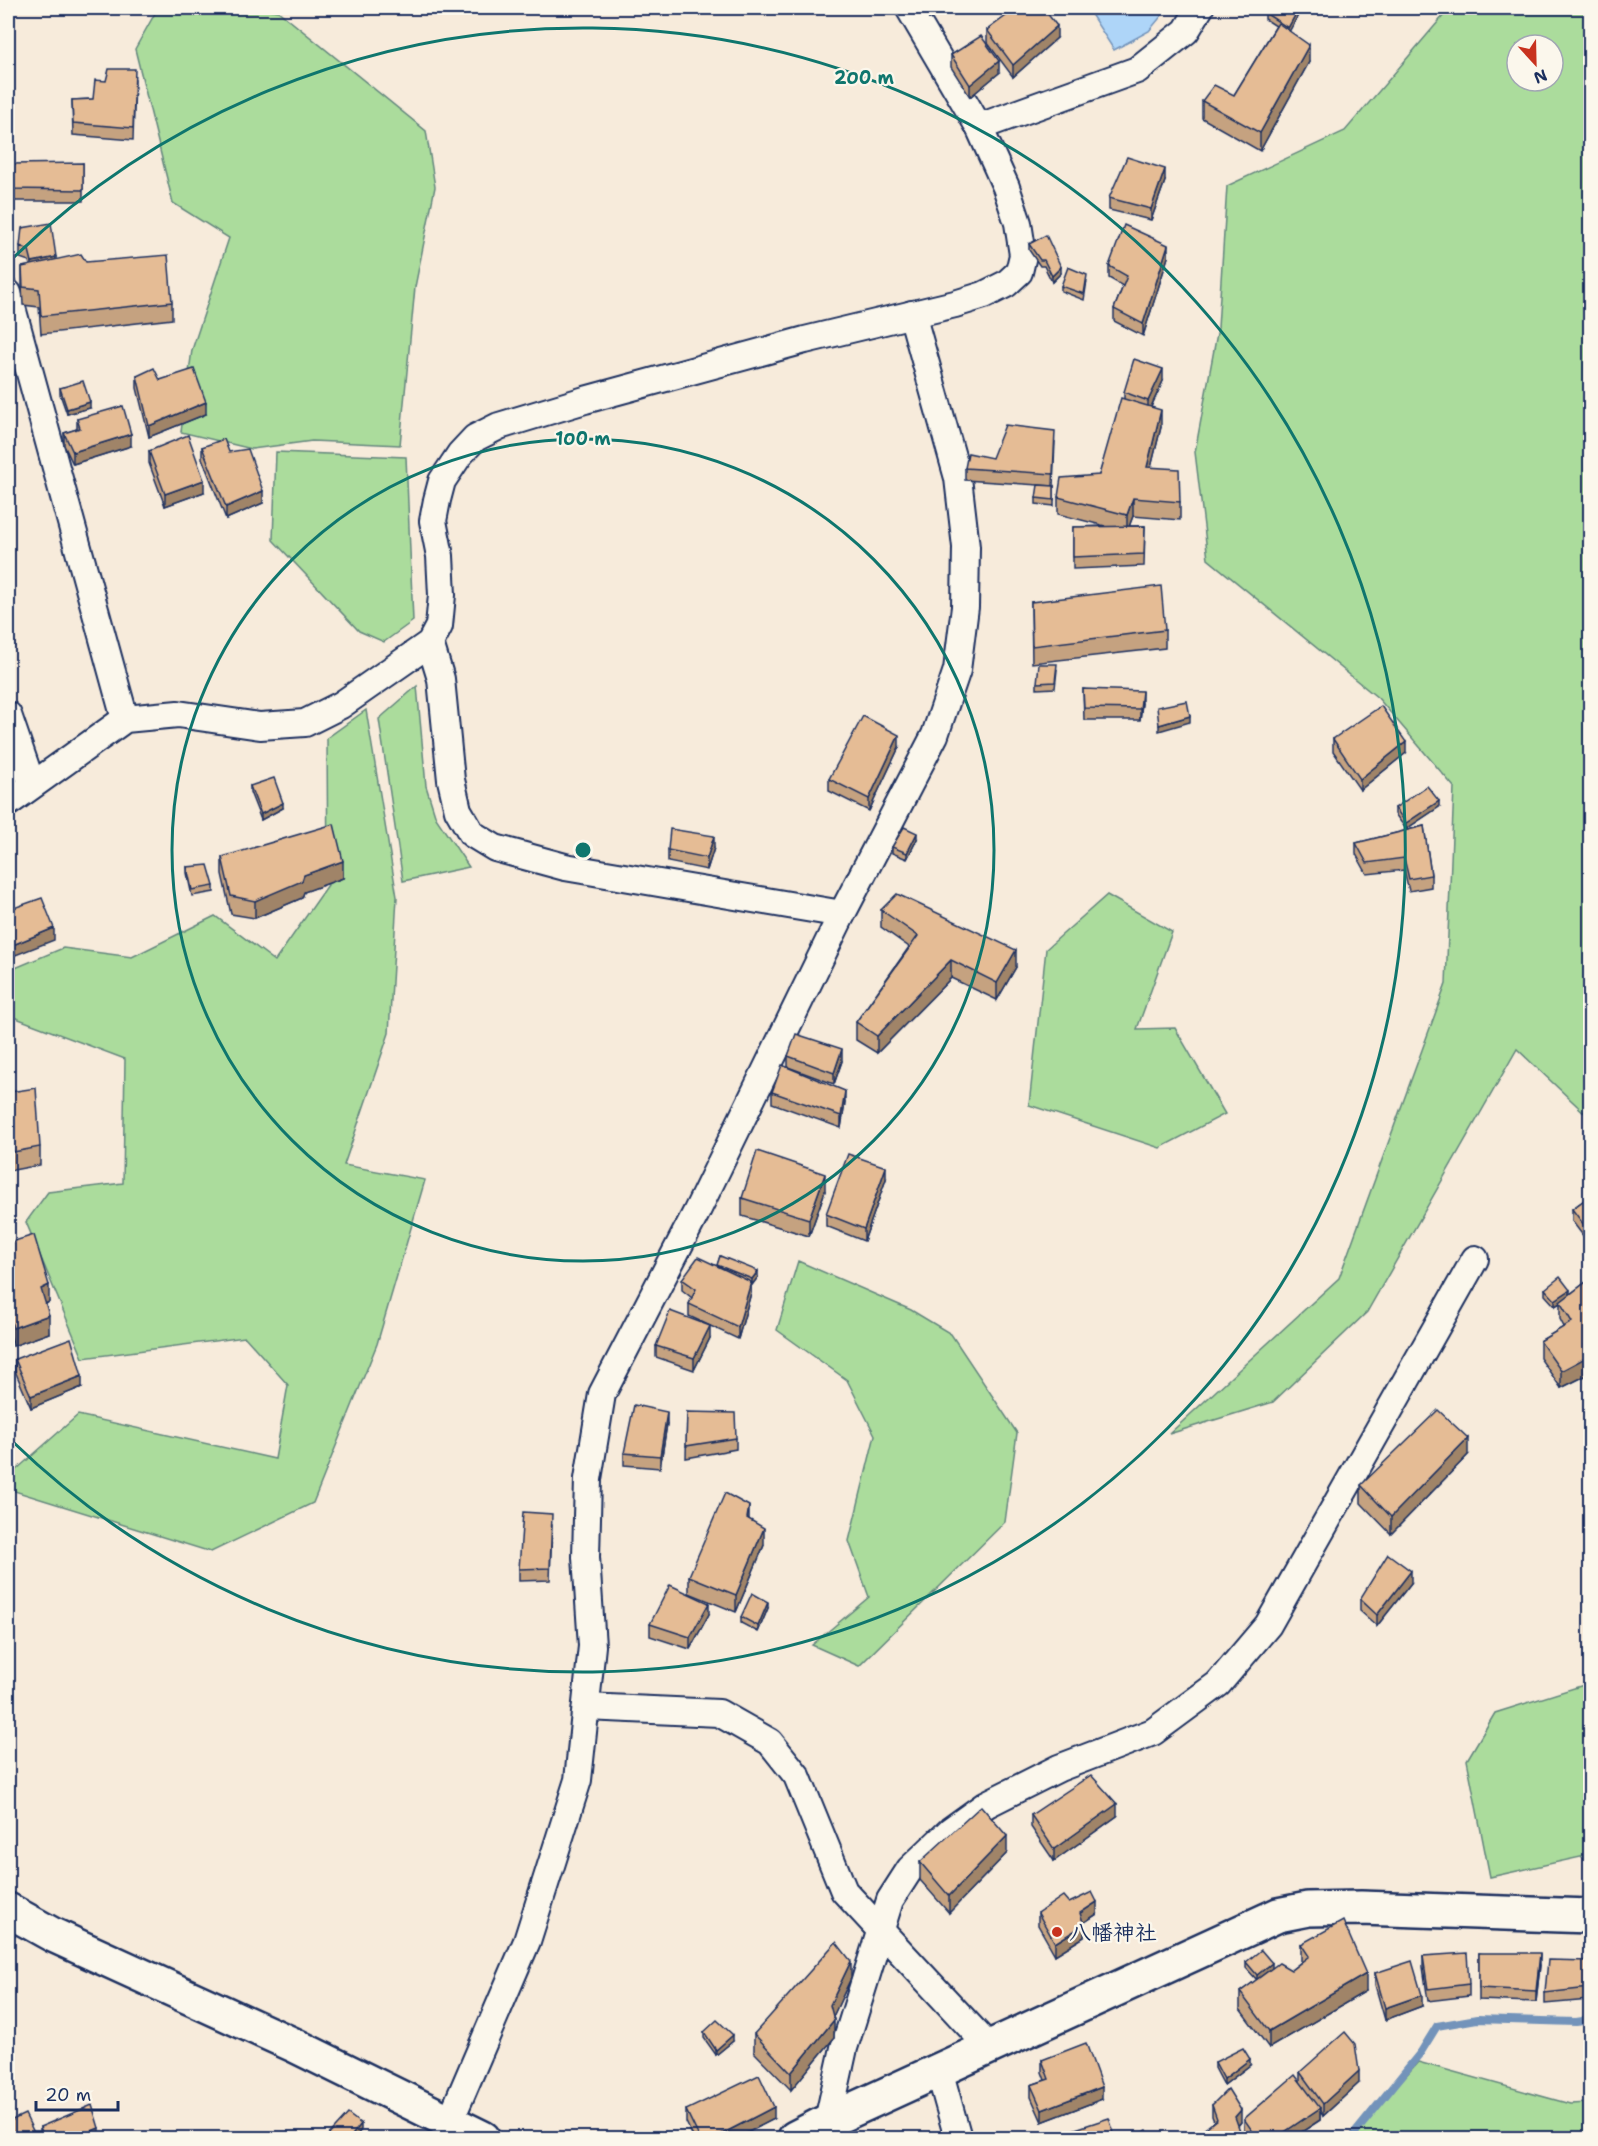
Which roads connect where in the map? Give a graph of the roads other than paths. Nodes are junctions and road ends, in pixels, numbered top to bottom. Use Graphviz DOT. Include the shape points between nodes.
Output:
graph roads {
  1 [pos="909,8"];
  2 [pos="1200,8"];
  3 [pos="979,127"];
  4 [pos="8,293"];
  5 [pos="912,314"];
  6 [pos="430,643"];
  7 [pos="8,715"];
  8 [pos="125,719"];
  9 [pos="32,785"];
  10 [pos="8,802"];
  11 [pos="842,914"];
  12 [pos="1475,1259"];
  13 [pos="586,1707"];
  14 [pos="8,1910"];
  15 [pos="1590,1916"];
  16 [pos="880,1931"];
  17 [pos="989,2047"];
  18 [pos="939,2070"];
  19 [pos="450,2121"];
  20 [pos="828,2121"];
  21 [pos="483,2139"];
  22 [pos="795,2139"];
  23 [pos="958,2139"];
  1 -- 3 [label="street"];
  2 -- 3 [label="street" via="1186,31 1137,70"];
  3 -- 5 [label="street" via="1018,223 1023,255 1019,272 984,295"];
  4 -- 8 [label="street"];
  5 -- 6 [label="street" via="585,400 499,426 476,438 459,454 442,481 437,500 433,521 442,595 439,626"];
  5 -- 11 [label="street" via="958,478 966,547 965,607 957,670 935,735"];
  6 -- 8 [label="street" via="341,705 305,723 260,726 178,714"];
  6 -- 11 [label="street" via="441,679 451,780 458,810 472,834 495,848 565,867"];
  7 -- 9 [label="street"];
  8 -- 9 [label="street"];
  9 -- 10 [label="street"];
  11 -- 13 [label="street" via="696,1213 602,1394 588,1479 586,1557 592,1646"];
  12 -- 16 [label="street" via="1268,1625 1218,1684 1153,1732 1059,1768 987,1804 951,1830 910,1869 890,1900"];
  13 -- 16 [label="street" via="719,1713 770,1742 797,1776 843,1891"];
  13 -- 19 [label="street" via="578,1780 527,1941"];
  14 -- 19 [label="street" via="53,1935"];
  15 -- 17 [label="street" via="1361,1908 1308,1909 1278,1915"];
  16 -- 17 [label="street"];
  16 -- 20 [label="street" via="844,2048"];
  17 -- 18 [label="street"];
  18 -- 20 [label="street"];
  18 -- 23 [label="street"];
  19 -- 21 [label="street"];
  20 -- 22 [label="street"];
}
